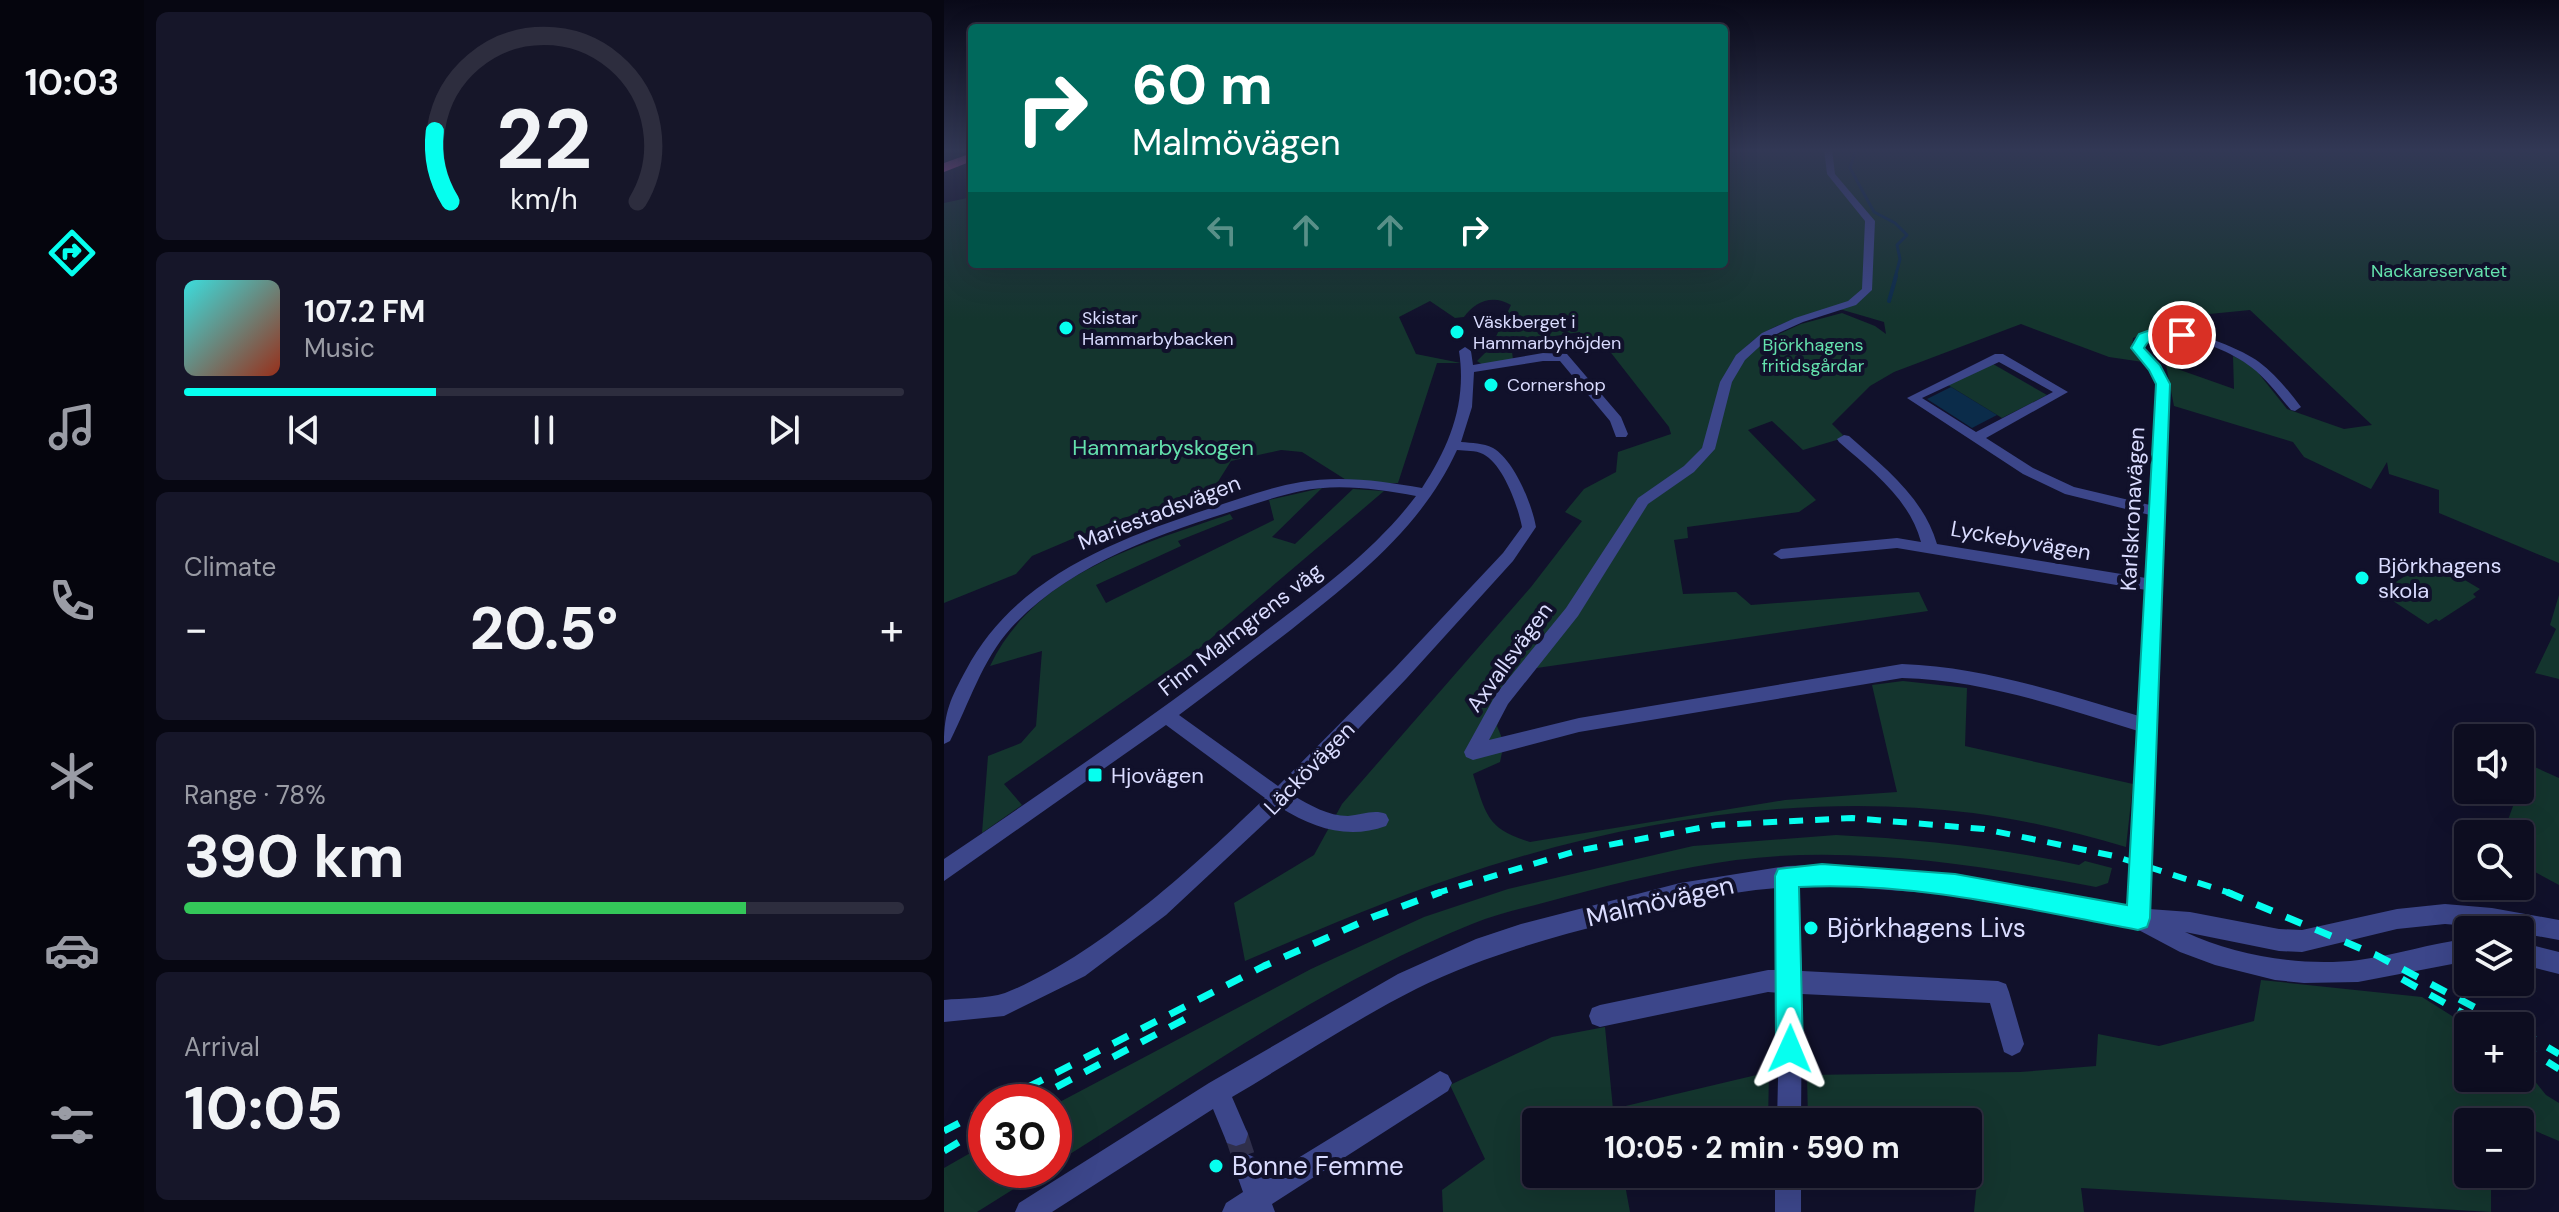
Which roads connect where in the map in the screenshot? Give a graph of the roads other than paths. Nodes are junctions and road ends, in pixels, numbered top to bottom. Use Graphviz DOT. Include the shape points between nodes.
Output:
graph roads {
  1 [pos="1857,206"];
  2 [pos="1465,351"];
  3 [pos="1468,369"];
  4 [pos="2295,407"];
  5 [pos="1621,434"];
  6 [pos="1976,438"];
  7 [pos="1844,439"];
  8 [pos="1454,446"];
  9 [pos="1426,493"];
  10 [pos="2158,512"];
  11 [pos="1930,546"];
  12 [pos="1781,554"];
  13 [pos="2152,585"];
  14 [pos="1168,717"];
  15 [pos="2146,726"];
  16 [pos="944,736"];
  17 [pos="1282,797"];
  18 [pos="1379,820"];
  19 [pos="944,871"];
  20 [pos="1787,876"];
  21 [pos="2138,918"];
  22 [pos="2559,930"];
  23 [pos="2454,953"];
  24 [pos="2534,957"];
  25 [pos="2559,963"];
  26 [pos="1791,982"];
  27 [pos="944,1011"];
  28 [pos="1600,1016"];
  29 [pos="2012,1044"];
  30 [pos="1440,1083"];
  31 [pos="1218,1092"];
  32 [pos="1789,1108"];
  33 [pos="1236,1134"];
  34 [pos="1247,1167"];
  35 [pos="1788,1188"];
  36 [pos="1260,1204"];
  37 [pos="1028,1212"];
  38 [pos="1235,1212"];
  39 [pos="1788,1212"];
  1 -- 15 [label="street, Axvallsvägen" via="1870,221 1867,290 1852,303 1766,335 1740,358 1726,382 1708,449 1643,501 1572,612 1502,699 1473,752 1579,725 1902,671 1990,682"];
  2 -- 3 [label="street, Finn Malmgrens väg"];
  3 -- 5 [label="street" via="1563,357 1616,420"];
  3 -- 8 [label="street, Finn Malmgrens väg" via="1466,406"];
  4 -- 10 [label="street, Karlskronavägen" via="2244,357 2182,335 2143,337 2137,348 2163,384"];
  6 -- 6 [label="street" via="2009,420 2062,392 1999,357 1913,398"];
  6 -- 10 [label="street" via="2070,491"];
  7 -- 11 [label="street, Lyckebyvägen" via="1910,502"];
  8 -- 9 [label="street, Finn Malmgrens väg"];
  8 -- 17 [label="street, Läckövägen" via="1489,450 1498,459 1525,505 1529,527 1508,557"];
  9 -- 14 [label="street, Finn Malmgrens väg" via="1397,530 1321,597"];
  9 -- 16 [label="street, Mariestadsvägen" via="1301,486 1086,564 1032,598 1005,623 987,647"];
  10 -- 13 [label="street, Karlskronavägen"];
  11 -- 12 [label="street, Lyckebyvägen" via="1897,543"];
  11 -- 13 [label="street, Lyckebyvägen"];
  13 -- 15 [label="street, Karlskronavägen"];
  14 -- 17 [label="street"];
  14 -- 19 [label="street, Finn Malmgrens väg"];
  15 -- 21 [label="street, Karlskronavägen"];
  17 -- 18 [label="street" via="1329,822"];
  17 -- 27 [label="street, Läckövägen" via="1211,865 1068,973 1010,1002 956,1014"];
  20 -- 21 [label="street, Malmövägen" via="1955,885"];
  20 -- 26 [label="street"];
  20 -- 31 [label="street, Malmövägen" via="1680,893 1476,950 1348,1013"];
  21 -- 22 [label="street, Malmövägen" via="2290,941 2445,914"];
  21 -- 23 [label="street, Malmövägen" via="2167,938 2231,960 2300,971 2340,974"];
  24 -- 25 [label="street"];
  26 -- 28 [label="street" via="1768,981"];
  26 -- 29 [label="street" via="1998,992"];
  26 -- 32 [label="street"];
  30 -- 36 [label="street"];
  31 -- 33 [label="street"];
  31 -- 37 [label="street, Malmövägen"];
  34 -- 36 [label="street"];
  35 -- 39 [label="street"];
  36 -- 38 [label="street"];
}
